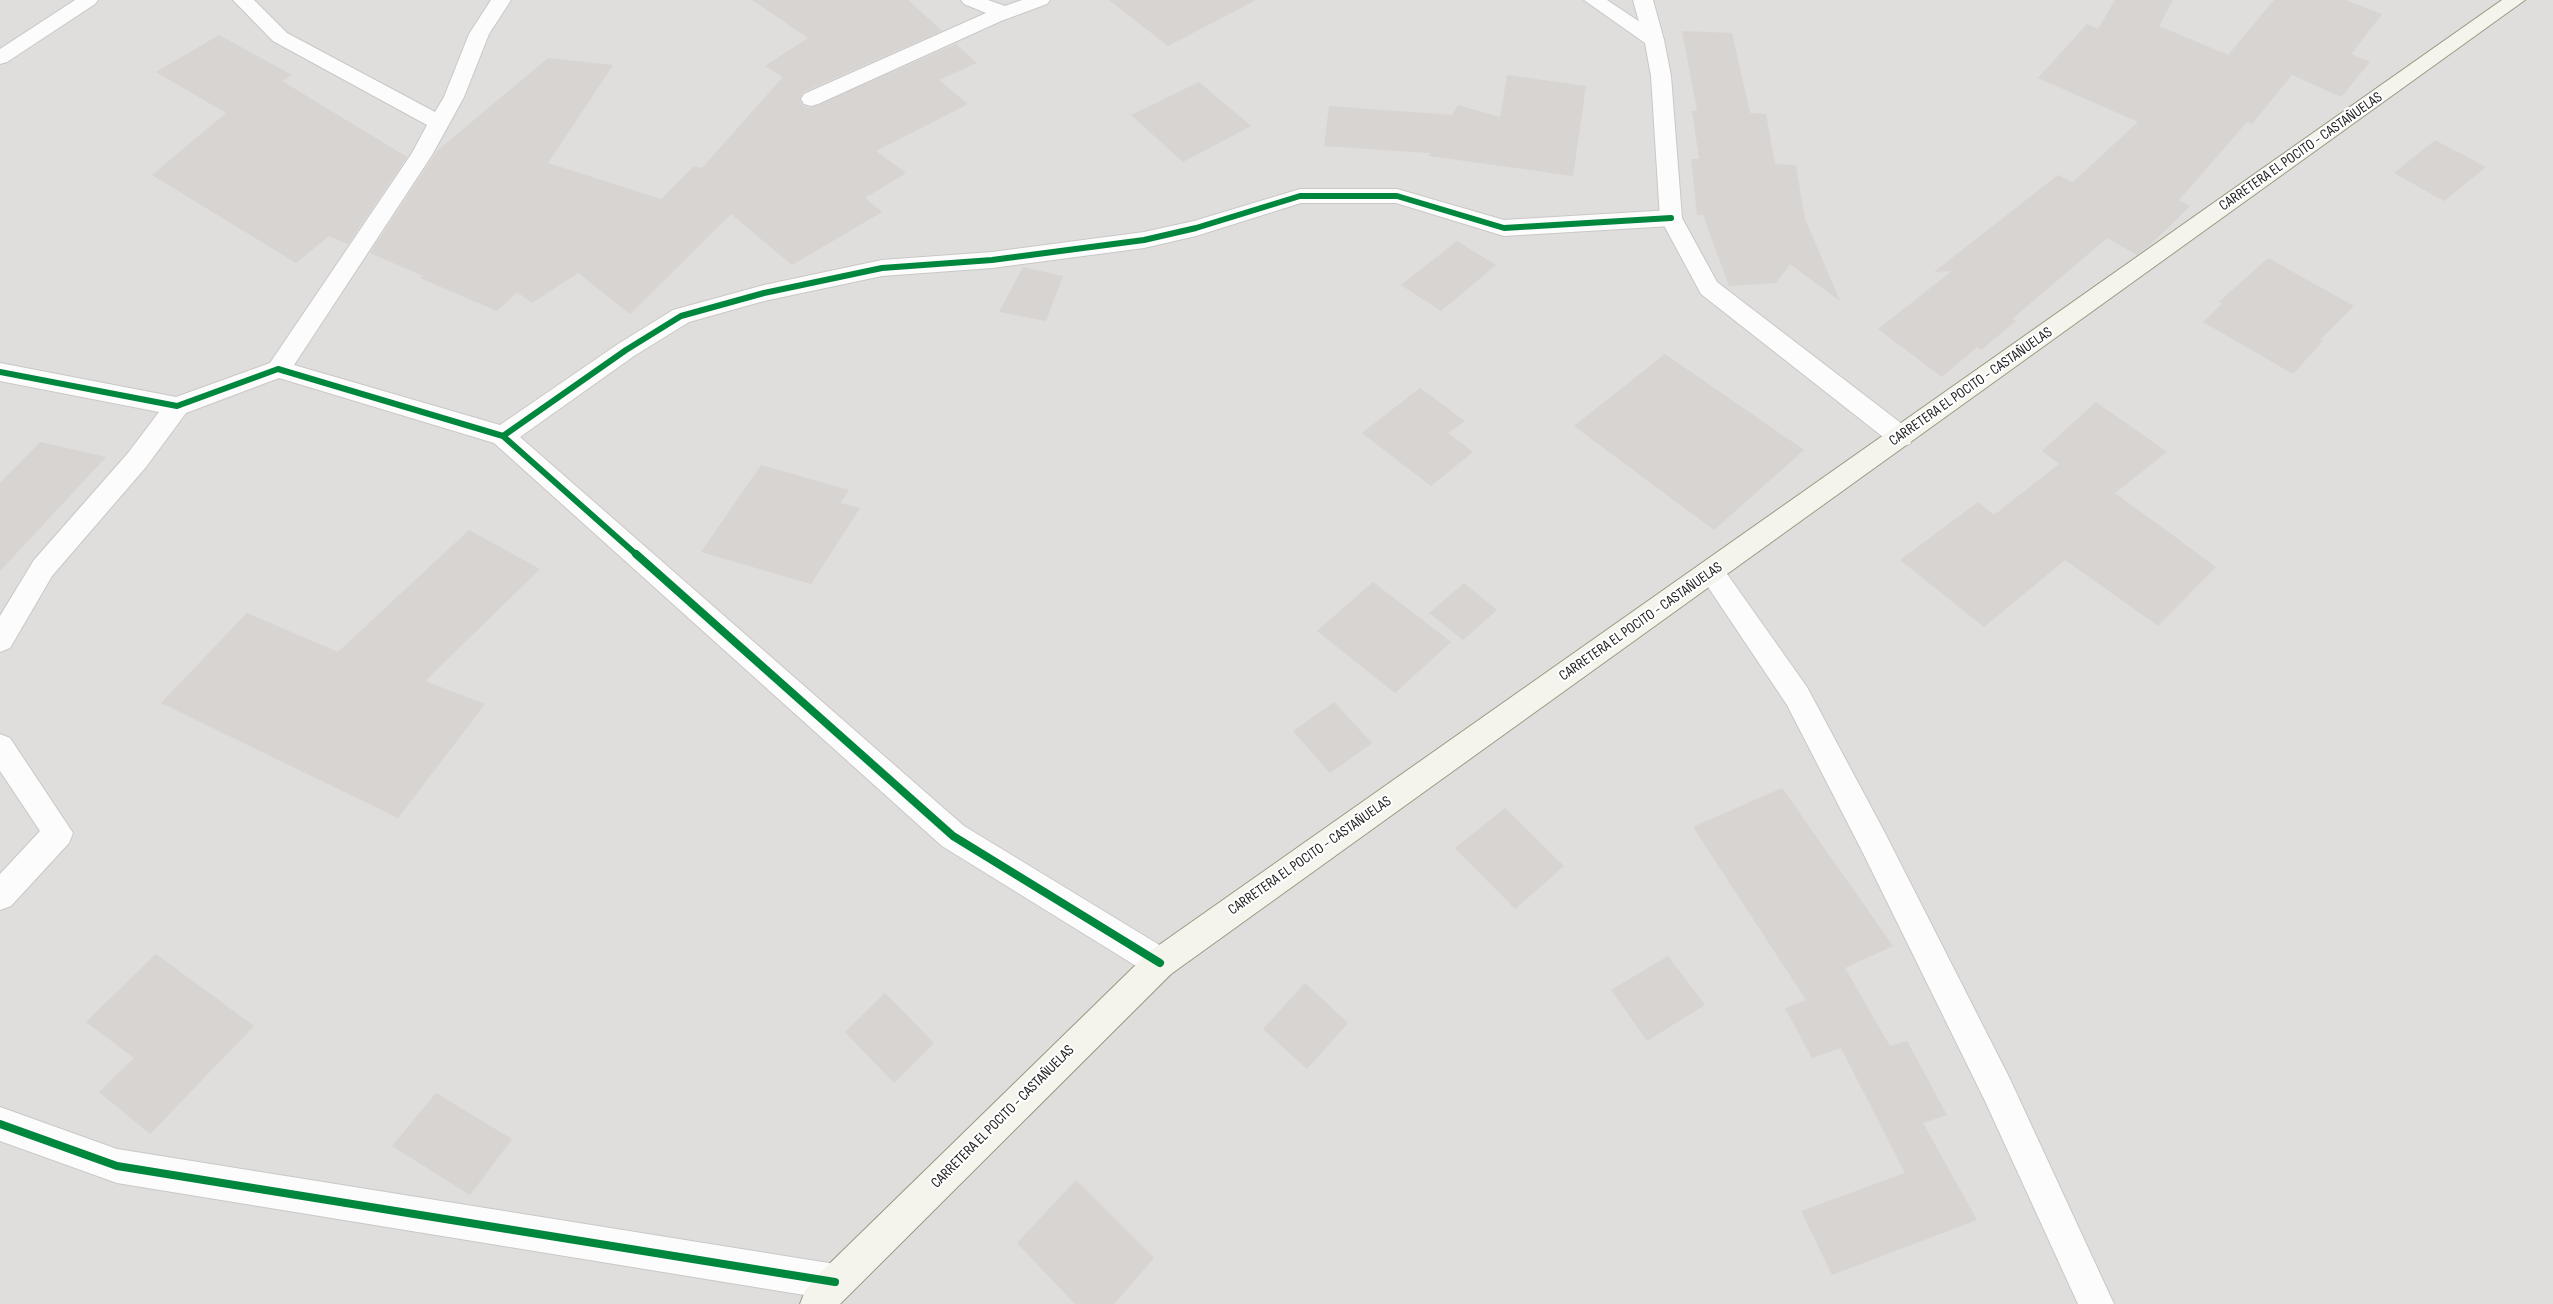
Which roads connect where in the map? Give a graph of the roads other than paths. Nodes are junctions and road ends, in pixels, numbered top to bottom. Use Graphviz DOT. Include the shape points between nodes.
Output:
graph roads {
  1 [pos="88,0"];
  2 [pos="243,0"];
  3 [pos="501,0"];
  4 [pos="971,0"];
  5 [pos="1040,0"];
  6 [pos="1594,0"];
  7 [pos="1644,0"];
  8 [pos="2515,0"];
  9 [pos="1004,13"];
  10 [pos="1654,40"];
  11 [pos="0,58"];
  12 [pos="811,98"];
  13 [pos="439,123"];
  14 [pos="1671,218"];
  15 [pos="278,369"];
  16 [pos="0,372"];
  17 [pos="177,406"];
  18 [pos="503,436"];
  19 [pos="1901,438"];
  20 [pos="1711,572"];
  21 [pos="0,640"];
  22 [pos="0,747"];
  23 [pos="0,896"];
  24 [pos="1160,962"];
  25 [pos="0,1124"];
  26 [pos="827,1293"];
  27 [pos="2096,1304"];
  1 -- 11 [label="street"];
  2 -- 13 [label="street" via="280,38"];
  3 -- 13 [label="street" via="479,34 454,96"];
  4 -- 9 [label="street"];
  5 -- 9 [label="street"];
  6 -- 10 [label="street"];
  7 -- 10 [label="street"];
  8 -- 19 [label="main road, CARRETERA EL POCITO - CASTAÑUELAS"];
  9 -- 12 [label="street"];
  10 -- 14 [label="street" via="1660,76"];
  13 -- 15 [label="street" via="377,224"];
  14 -- 18 [label="street" via="1504,228 1397,196 1300,196 1196,228 1144,240 992,260 882,268 764,293 681,316 626,350"];
  14 -- 19 [label="street" via="1709,288"];
  15 -- 17 [label="street"];
  15 -- 18 [label="street"];
  16 -- 17 [label="street"];
  17 -- 21 [label="street" via="137,460 43,568"];
  18 -- 24 [label="street" via="953,836"];
  19 -- 20 [label="main road, CARRETERA EL POCITO - CASTAÑUELAS"];
  20 -- 24 [label="main road, CARRETERA EL POCITO - CASTAÑUELAS"];
  20 -- 27 [label="street" via="1796,696 1874,843 1997,1090"];
  22 -- 23 [label="street" via="58,833"];
  24 -- 26 [label="main road, CARRETERA EL POCITO - CASTAÑUELAS"];
  25 -- 26 [label="street" via="117,1166"];
}
